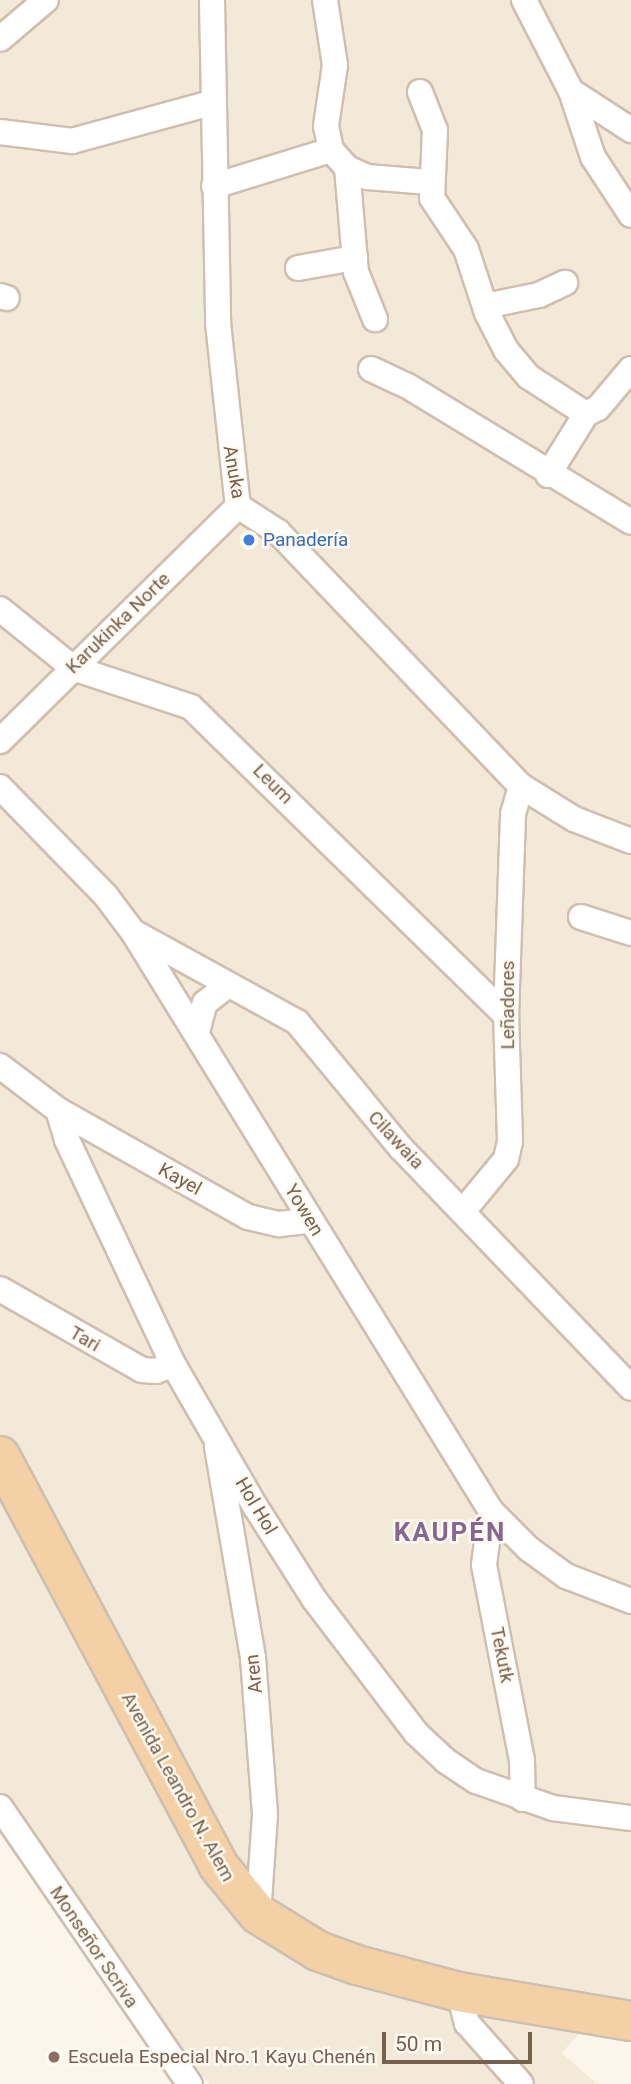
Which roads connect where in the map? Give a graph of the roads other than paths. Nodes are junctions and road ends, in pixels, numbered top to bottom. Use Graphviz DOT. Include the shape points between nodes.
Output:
graph roads {
  1 [pos="46,0"];
  2 [pos="212,0"];
  3 [pos="325,0"];
  4 [pos="524,0"];
  5 [pos="0,39"];
  6 [pos="571,91"];
  7 [pos="420,92"];
  8 [pos="211,103"];
  9 [pos="631,130"];
  10 [pos="0,132"];
  11 [pos="339,159"];
  12 [pos="429,182"];
  13 [pos="214,186"];
  14 [pos="631,215"];
  15 [pos="355,258"];
  16 [pos="298,268"];
  17 [pos="565,283"];
  18 [pos="485,306"];
  19 [pos="375,319"];
  20 [pos="371,369"];
  21 [pos="631,369"];
  22 [pos="586,414"];
  23 [pos="548,475"];
  24 [pos="238,506"];
  25 [pos="631,522"];
  26 [pos="0,609"];
  27 [pos="72,668"];
  28 [pos="0,741"];
  29 [pos="521,786"];
  30 [pos="0,787"];
  31 [pos="631,841"];
  32 [pos="581,917"];
  33 [pos="133,932"];
  34 [pos="631,933"];
  35 [pos="228,985"];
  36 [pos="506,1016"];
  37 [pos="197,1032"];
  38 [pos="0,1066"];
  39 [pos="58,1110"];
  40 [pos="464,1210"];
  41 [pos="310,1221"];
  42 [pos="0,1289"];
  43 [pos="173,1364"];
  44 [pos="631,1388"];
  45 [pos="216,1436"];
  46 [pos="0,1456"];
  47 [pos="491,1511"];
  48 [pos="631,1601"];
  49 [pos="523,1799"];
  50 [pos="0,1807"];
  51 [pos="631,1818"];
  52 [pos="258,1914"];
  53 [pos="459,1992"];
  54 [pos="631,2021"];
  55 [pos="190,2084"];
  56 [pos="521,2084"];
  1 -- 5 [label="street"];
  2 -- 8 [label="street, Anuka"];
  3 -- 11 [label="street" via="335,65 326,126"];
  4 -- 6 [label="street"];
  6 -- 9 [label="street"];
  6 -- 14 [label="street" via="593,157"];
  7 -- 12 [label="street" via="435,130"];
  8 -- 10 [label="street" via="72,141"];
  8 -- 13 [label="street, Anuka"];
  11 -- 12 [label="street" via="367,177"];
  11 -- 13 [label="street"];
  11 -- 15 [label="street"];
  12 -- 18 [label="street" via="432,198 477,273"];
  13 -- 24 [label="street, Anuka" via="218,323"];
  15 -- 16 [label="street"];
  15 -- 19 [label="street"];
  17 -- 18 [label="street" via="539,295"];
  18 -- 22 [label="street" via="495,333 516,363"];
  20 -- 23 [label="street" via="406,385"];
  21 -- 22 [label="street" via="598,408"];
  22 -- 23 [label="street"];
  23 -- 25 [label="street"];
  24 -- 27 [label="street, Karukinka Norte"];
  24 -- 29 [label="street, Anuka" via="278,532"];
  26 -- 27 [label="street, Leum"];
  27 -- 28 [label="street, Karukinka Norte"];
  27 -- 36 [label="street, Leum" via="191,707"];
  29 -- 31 [label="street, Anuka" via="574,819"];
  29 -- 36 [label="street, Leñadores" via="513,814"];
  30 -- 33 [label="street, Yowen" via="106,896"];
  32 -- 34 [label="street"];
  33 -- 35 [label="street, Cilawaia"];
  33 -- 37 [label="street, Yowen"];
  35 -- 37 [label="street" via="205,1003"];
  35 -- 40 [label="street, Cilawaia" via="297,1022 401,1148"];
  36 -- 40 [label="street, Leñadores" via="510,1141 506,1159"];
  37 -- 41 [label="street, Yowen"];
  38 -- 39 [label="street"];
  39 -- 41 [label="street, Kayel" via="248,1217 279,1224"];
  39 -- 43 [label="street, Hol Hol" via="67,1140"];
  40 -- 44 [label="street, Cilawaia"];
  41 -- 47 [label="street, Yowen"];
  42 -- 43 [label="street, Tari" via="142,1370 156,1371"];
  43 -- 45 [label="street, Hol Hol"];
  45 -- 49 [label="street, Hol Hol" via="314,1599 416,1733 476,1781"];
  45 -- 52 [label="street, Aren" via="253,1658 265,1815"];
  46 -- 52 [label="highway, Avenida Leandro N. Alem" via="218,1866"];
  47 -- 48 [label="street, Yowen" via="529,1549 566,1576"];
  47 -- 49 [label="street, Tekutk" via="484,1565 522,1760"];
  49 -- 51 [label="street, Hol Hol" via="553,1808"];
  50 -- 55 [label="street, Monseñor Scriva"];
  52 -- 53 [label="highway, Avenida Leandro N. Alem" via="318,1951"];
  53 -- 54 [label="highway, Avenida Leandro N. Alem"];
  53 -- 56 [label="street" via="467,2023"];
}
